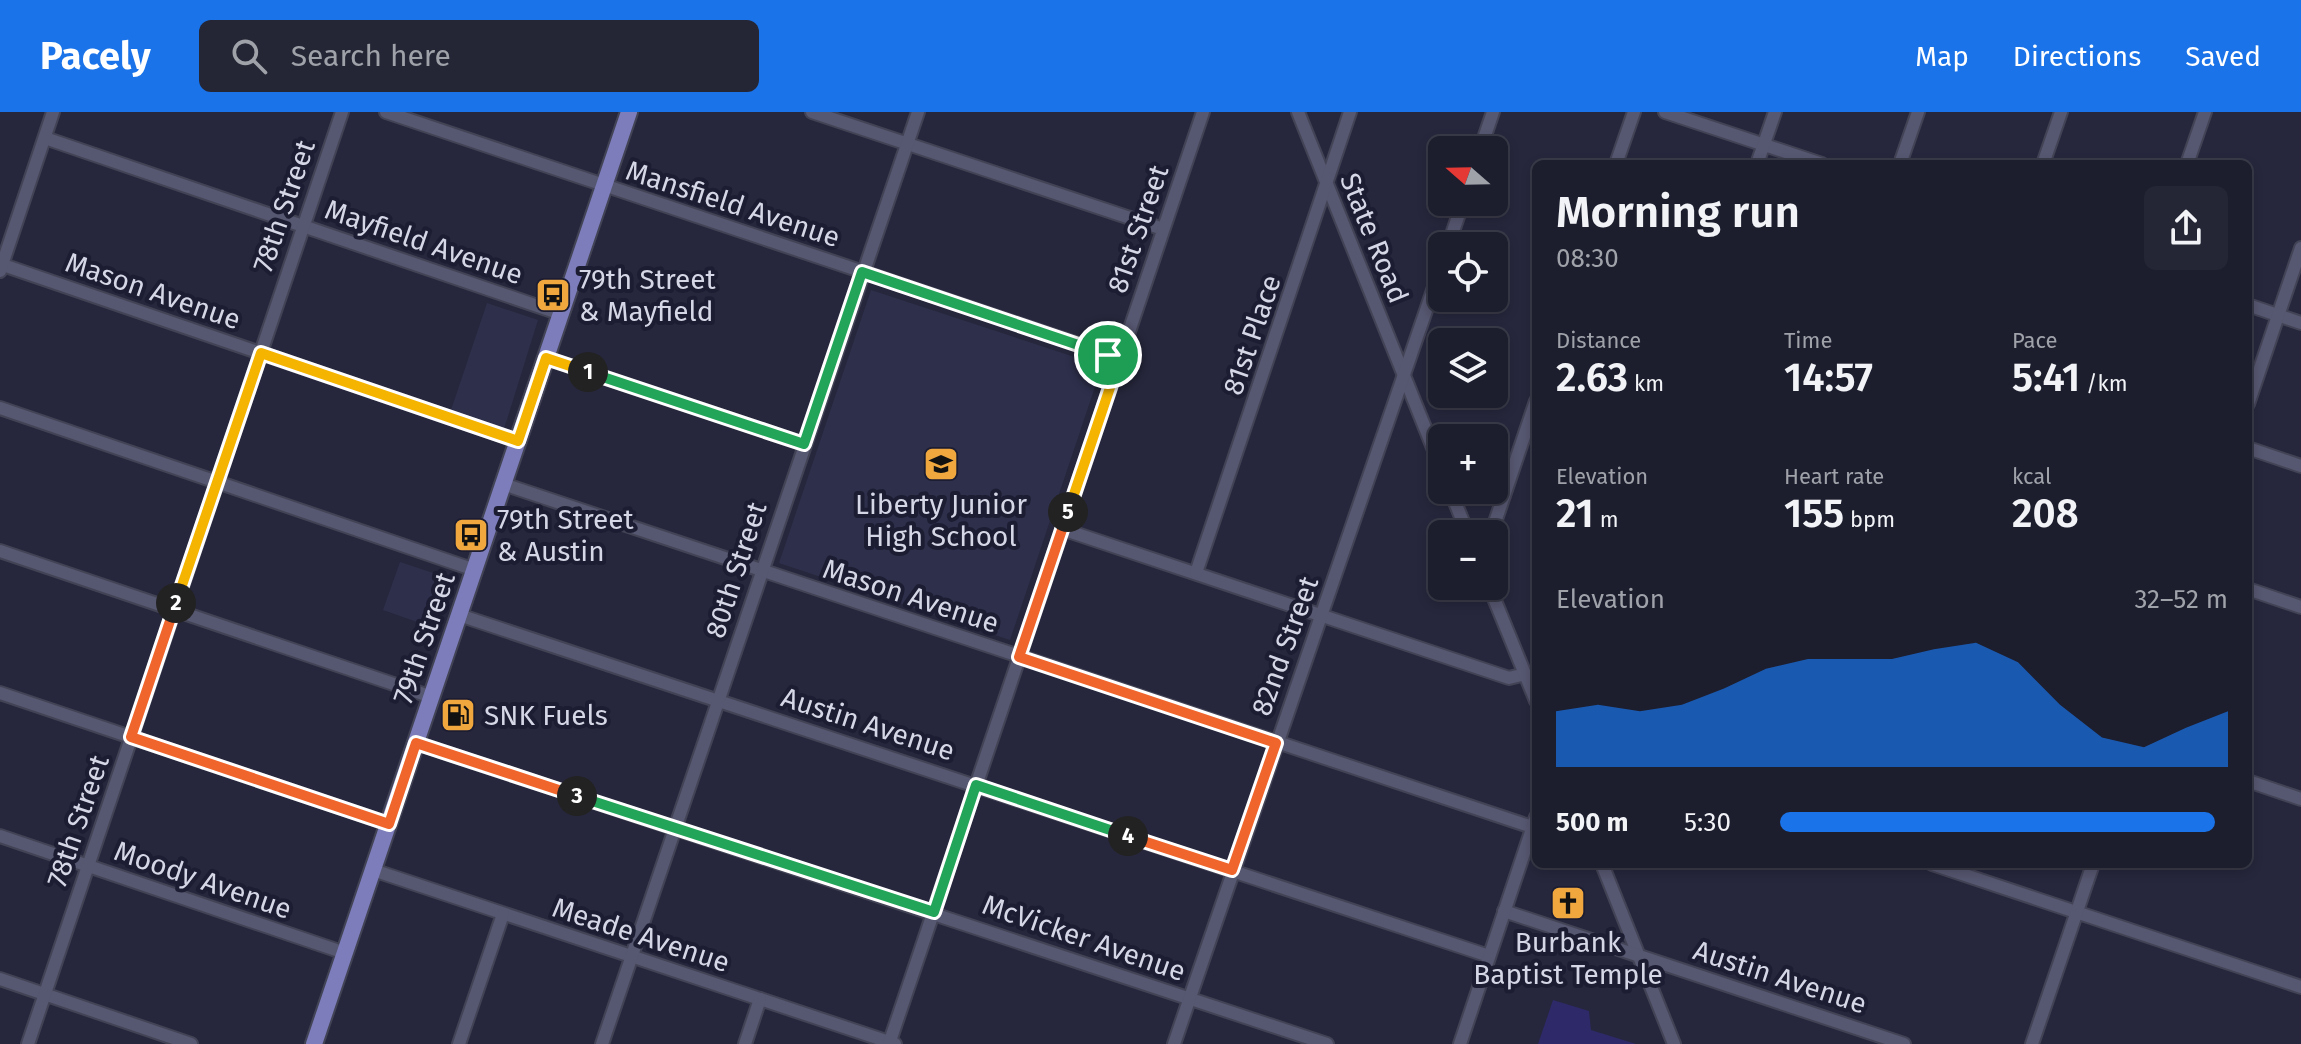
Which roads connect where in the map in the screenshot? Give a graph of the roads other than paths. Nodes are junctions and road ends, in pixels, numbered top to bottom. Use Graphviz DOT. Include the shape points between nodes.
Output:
graph roads {
  1 [pos="53,112"];
  2 [pos="342,112"];
  3 [pos="386,112"];
  4 [pos="629,112"];
  5 [pos="812,112"];
  6 [pos="918,112"];
  7 [pos="1203,112"];
  8 [pos="1298,112"];
  9 [pos="1350,112"];
  10 [pos="1493,112"];
  11 [pos="1634,112"];
  12 [pos="1665,112"];
  13 [pos="1775,112"];
  14 [pos="1918,112"];
  15 [pos="2061,112"];
  16 [pos="2205,112"];
  17 [pos="1485,136"];
  18 [pos="45,138"];
  19 [pos="907,144"];
  20 [pos="1764,144"];
  21 [pos="1617,160"];
  22 [pos="1758,160"];
  23 [pos="1810,160"];
  24 [pos="1901,160"];
  25 [pos="2044,160"];
  26 [pos="2188,160"];
  27 [pos="1327,185"];
  28 [pos="604,186"];
  29 [pos="303,226"];
  30 [pos="1163,229"];
  31 [pos="2301,248"];
  32 [pos="1,266"];
  33 [pos="862,272"];
  34 [pos="1428,305"];
  35 [pos="2252,306"];
  36 [pos="561,314"];
  37 [pos="2278,315"];
  38 [pos="2301,323"];
  39 [pos="261,353"];
  40 [pos="546,358"];
  41 [pos="1120,358"];
  42 [pos="1404,376"];
  43 [pos="2252,392"];
  44 [pos="0,408"];
  45 [pos="1532,413"];
  46 [pos="1428,435"];
  47 [pos="518,441"];
  48 [pos="804,444"];
  49 [pos="2252,449"];
  50 [pos="2301,466"];
  51 [pos="217,482"];
  52 [pos="503,484"];
  53 [pos="1496,520"];
  54 [pos="1062,529"];
  55 [pos="0,551"];
  56 [pos="475,570"];
  57 [pos="761,572"];
  58 [pos="1196,573"];
  59 [pos="2252,590"];
  60 [pos="1495,600"];
  61 [pos="2301,607"];
  62 [pos="174,610"];
  63 [pos="459,615"];
  64 [pos="1322,615"];
  65 [pos="1019,657"];
  66 [pos="1525,674"];
  67 [pos="1532,691"];
  68 [pos="0,693"];
  69 [pos="432,697"];
  70 [pos="718,699"];
  71 [pos="131,737"];
  72 [pos="416,743"];
  73 [pos="1276,743"];
  74 [pos="2252,782"];
  75 [pos="976,785"];
  76 [pos="2301,799"];
  77 [pos="1532,821"];
  78 [pos="389,824"];
  79 [pos="674,828"];
  80 [pos="1532,828"];
  81 [pos="0,836"];
  82 [pos="88,866"];
  83 [pos="1604,868"];
  84 [pos="1944,868"];
  85 [pos="2092,868"];
  86 [pos="373,870"];
  87 [pos="1232,870"];
  88 [pos="1504,911"];
  89 [pos="934,912"];
  90 [pos="2077,912"];
  91 [pos="503,914"];
  92 [pos="345,953"];
  93 [pos="1489,956"];
  94 [pos="1638,956"];
  95 [pos="631,957"];
  96 [pos="0,979"];
  97 [pos="2301,987"];
  98 [pos="45,994"];
  99 [pos="760,999"];
  100 [pos="1189,999"];
  101 [pos="1461,1042"];
  102 [pos="891,1043"];
  103 [pos="28,1044"];
  104 [pos="191,1044"];
  105 [pos="314,1044"];
  106 [pos="459,1044"];
  107 [pos="602,1044"];
  108 [pos="745,1044"];
  109 [pos="1174,1044"];
  110 [pos="1327,1044"];
  111 [pos="1475,1044"];
  112 [pos="1674,1044"];
  113 [pos="1904,1044"];
  114 [pos="2032,1044"];
  1 -- 18 [label="street"];
  2 -- 29 [label="street, 78th Street"];
  3 -- 28 [label="street, Mansfield Avenue"];
  4 -- 28 [label="main road, 79th Street"];
  5 -- 19 [label="street"];
  6 -- 19 [label="street, 80th Street"];
  7 -- 30 [label="street, 81st Street"];
  8 -- 27 [label="street, State Road"];
  9 -- 27 [label="street, 81st Place"];
  10 -- 17 [label="street"];
  11 -- 21 [label="street"];
  12 -- 20 [label="street"];
  13 -- 20 [label="street"];
  14 -- 24 [label="street"];
  15 -- 25 [label="street"];
  16 -- 26 [label="street"];
  18 -- 29 [label="street, Mayfield Avenue"];
  18 -- 32 [label="street"];
  19 -- 30 [label="street"];
  19 -- 33 [label="street, 80th Street"];
  20 -- 22 [label="street"];
  20 -- 23 [label="street"];
  27 -- 42 [label="street, State Road"];
  27 -- 58 [label="street, 81st Place"];
  28 -- 33 [label="street, Mansfield Avenue"];
  28 -- 36 [label="main road, 79th Street"];
  29 -- 36 [label="street, Mayfield Avenue"];
  29 -- 39 [label="street, 78th Street"];
  30 -- 41 [label="street, 81st Street"];
  31 -- 37 [label="street"];
  32 -- 39 [label="street, Mason Avenue"];
  33 -- 41 [label="street, Mansfield Avenue"];
  33 -- 48 [label="street, 80th Street"];
  34 -- 42 [label="street, 82nd Street"];
  35 -- 37 [label="street"];
  36 -- 40 [label="main road, 79th Street"];
  37 -- 38 [label="street"];
  37 -- 43 [label="street"];
  39 -- 47 [label="street, Mason Avenue"];
  39 -- 51 [label="street, 78th Street"];
  40 -- 47 [label="main road, 79th Street"];
  40 -- 48 [label="street"];
  41 -- 54 [label="street, 81st Street"];
  42 -- 46 [label="street, State Road"];
  42 -- 64 [label="street, 82nd Street"];
  44 -- 51 [label="street"];
  45 -- 53 [label="street"];
  47 -- 52 [label="main road, 79th Street"];
  48 -- 57 [label="street, 80th Street"];
  49 -- 50 [label="street"];
  51 -- 56 [label="street"];
  51 -- 62 [label="street, 78th Street"];
  52 -- 56 [label="main road, 79th Street"];
  52 -- 57 [label="street, Mason Avenue"];
  54 -- 58 [label="street"];
  54 -- 65 [label="street, 81st Street"];
  55 -- 62 [label="street"];
  56 -- 63 [label="main road, 79th Street"];
  57 -- 65 [label="street, Mason Avenue"];
  57 -- 70 [label="street, 80th Street"];
  58 -- 64 [label="street"];
  59 -- 61 [label="street"];
  60 -- 66 [label="street"];
  62 -- 69 [label="street"];
  62 -- 71 [label="street, 78th Street"];
  63 -- 69 [label="main road, 79th Street"];
  63 -- 70 [label="street, Austin Avenue"];
  64 -- 66 [label="street" via="1509,678"];
  64 -- 73 [label="street, 82nd Street"];
  65 -- 73 [label="street, Mason Avenue"];
  65 -- 75 [label="street, 81st Street"];
  66 -- 67 [label="street"];
  68 -- 71 [label="street"];
  69 -- 72 [label="main road, 79th Street"];
  70 -- 75 [label="street, Austin Avenue"];
  70 -- 79 [label="street, 80th Street"];
  71 -- 78 [label="street"];
  71 -- 82 [label="street, 78th Street"];
  72 -- 78 [label="main road, 79th Street"];
  72 -- 79 [label="street, McVicker Avenue"];
  73 -- 77 [label="street, Mason Avenue"];
  73 -- 87 [label="street, 82nd Street"];
  74 -- 76 [label="street"];
  75 -- 87 [label="street, Austin Avenue"];
  75 -- 89 [label="street, 81st Street"];
  78 -- 86 [label="main road, 79th Street"];
  79 -- 89 [label="street, McVicker Avenue"];
  79 -- 95 [label="street, 80th Street"];
  80 -- 88 [label="street"];
  81 -- 82 [label="street, Moody Avenue"];
  82 -- 92 [label="street, Moody Avenue"];
  82 -- 98 [label="street, 78th Street"];
  83 -- 94 [label="street"];
  84 -- 90 [label="street"];
  85 -- 90 [label="street"];
  86 -- 91 [label="street, Meade Avenue"];
  86 -- 92 [label="main road, 79th Street"];
  87 -- 93 [label="street, Austin Avenue"];
  87 -- 100 [label="street, 82nd Street"];
  88 -- 93 [label="street"];
  88 -- 94 [label="street, Austin Avenue"];
  89 -- 100 [label="street, McVicker Avenue"];
  89 -- 102 [label="street, 81st Street"];
  90 -- 97 [label="street"];
  90 -- 114 [label="street"];
  91 -- 95 [label="street, Meade Avenue"];
  91 -- 106 [label="street"];
  92 -- 105 [label="main road, 79th Street"];
  93 -- 101 [label="street"];
  94 -- 112 [label="street"];
  94 -- 113 [label="street, Austin Avenue"];
  95 -- 99 [label="street, Meade Avenue"];
  95 -- 107 [label="street, 80th Street"];
  96 -- 98 [label="street"];
  98 -- 103 [label="street, 78th Street"];
  98 -- 104 [label="street"];
  99 -- 102 [label="street, Meade Avenue"];
  99 -- 108 [label="street"];
  100 -- 109 [label="street, 82nd Street"];
  100 -- 110 [label="street, McVicker Avenue"];
  101 -- 111 [label="street"];
}
